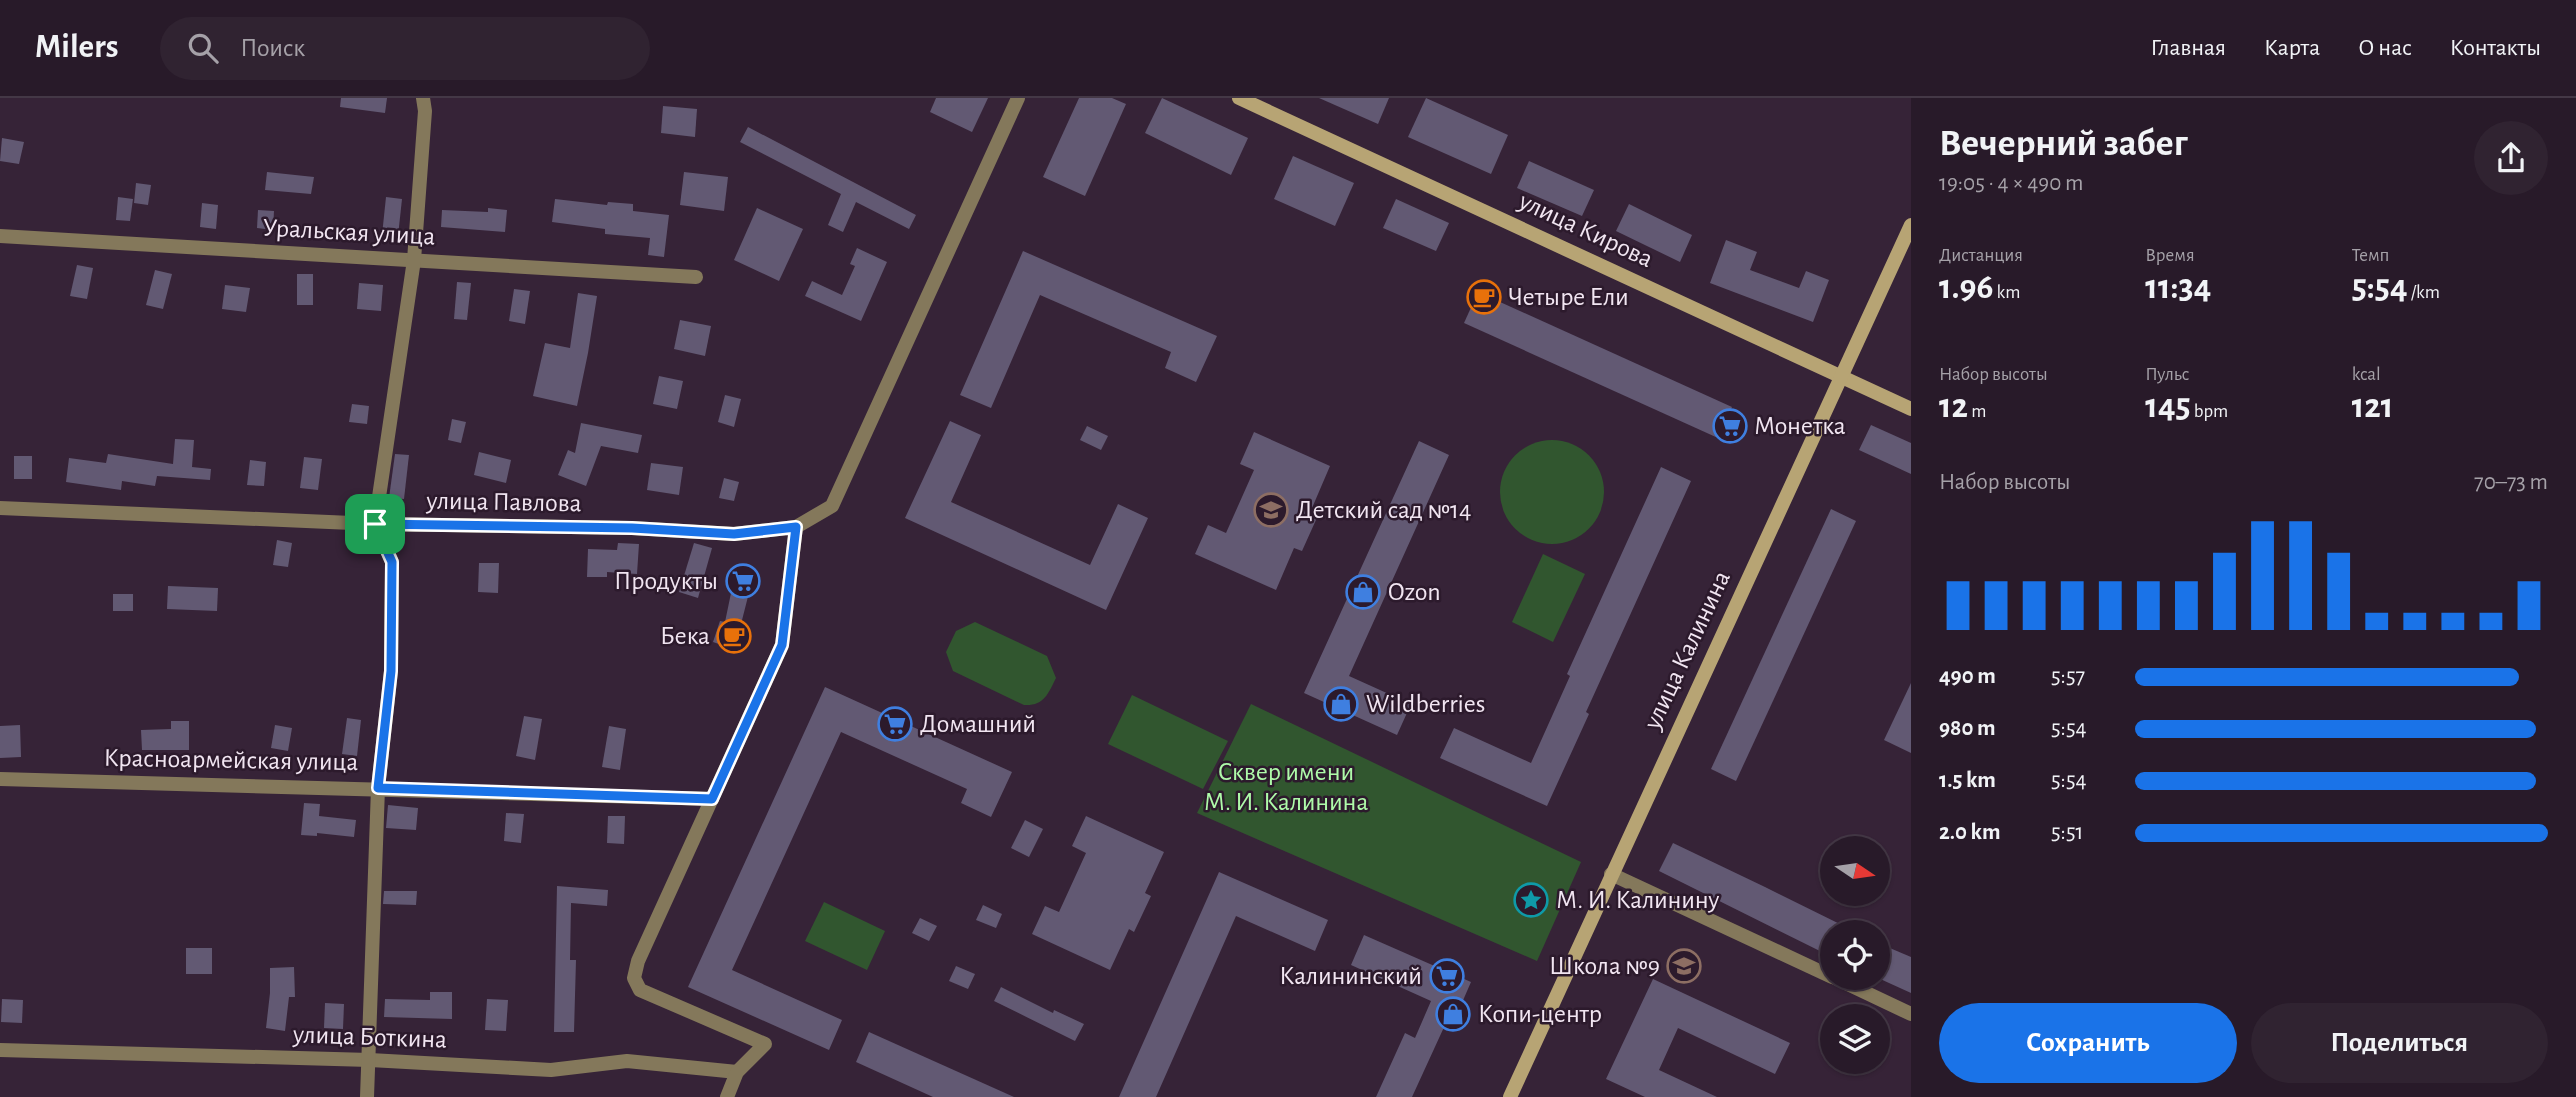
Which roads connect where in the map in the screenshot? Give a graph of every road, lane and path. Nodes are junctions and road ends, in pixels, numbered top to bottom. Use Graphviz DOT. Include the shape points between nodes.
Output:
graph roads {
  1 [pos="423,98"];
  2 [pos="1018,98"];
  3 [pos="1239,98"];
  4 [pos="1911,225"];
  5 [pos="0,236"];
  6 [pos="414,260"];
  7 [pos="696,277"];
  8 [pos="1842,377"];
  9 [pos="1911,410"];
  10 [pos="0,508"];
  11 [pos="375,524"];
  12 [pos="796,527"];
  13 [pos="0,779"];
  14 [pos="378,788"];
  15 [pos="712,799"];
  16 [pos="1611,874"];
  17 [pos="1820,972"];
  18 [pos="1859,990"];
  19 [pos="1911,1014"];
  20 [pos="0,1049"];
  21 [pos="370,1060"];
  22 [pos="737,1072"];
  23 [pos="367,1097"];
  24 [pos="727,1097"];
  25 [pos="1510,1097"];
  1 -- 6 [label="street"];
  2 -- 12 [label="street" via="832,506"];
  3 -- 8 [label="street, улица Кирова"];
  4 -- 8 [label="street, улица Калинина"];
  5 -- 6 [label="street, Уральская улица"];
  6 -- 7 [label="street, Уральская улица"];
  6 -- 11 [label="street"];
  8 -- 9 [label="street, улица Кирова"];
  8 -- 16 [label="street, улица Калинина"];
  10 -- 11 [label="street, улица Павлова"];
  11 -- 12 [label="street, улица Павлова" via="734,534"];
  11 -- 14 [label="street" via="392,562 391,671"];
  12 -- 15 [label="street" via="782,645"];
  13 -- 14 [label="street, Красноармейская улица"];
  14 -- 15 [label="street, Красноармейская улица"];
  14 -- 21 [label="street"];
  15 -- 22 [label="street" via="634,978 640,989 657,998 765,1044"];
  16 -- 17 [label="street"];
  16 -- 25 [label="street, улица Калинина"];
  18 -- 19 [label="street"];
  20 -- 21 [label="street, улица Боткина"];
  21 -- 22 [label="street, улица Боткина" via="551,1070 627,1061"];
  21 -- 23 [label="street"];
  22 -- 24 [label="street"];
}
